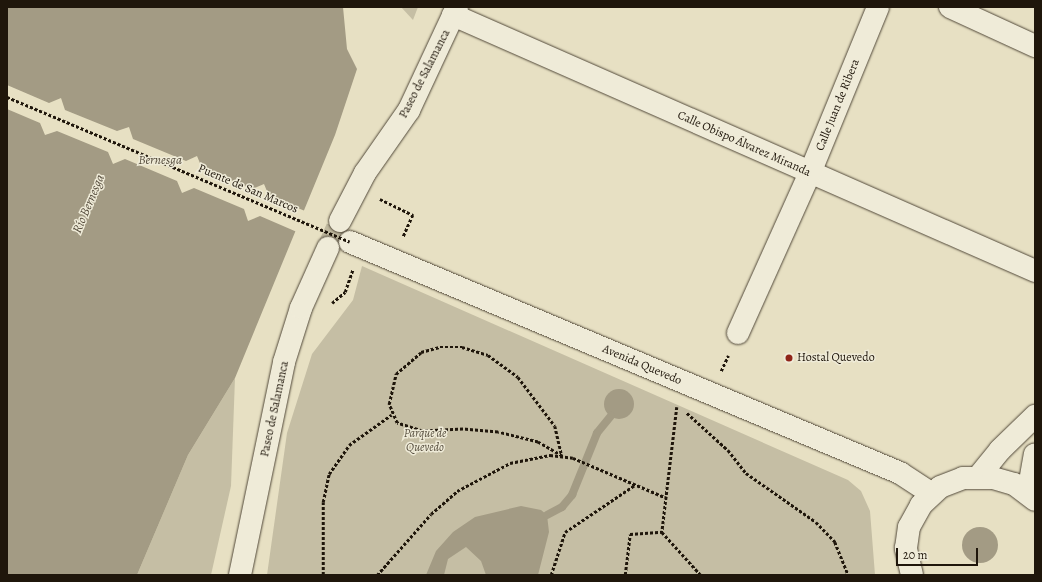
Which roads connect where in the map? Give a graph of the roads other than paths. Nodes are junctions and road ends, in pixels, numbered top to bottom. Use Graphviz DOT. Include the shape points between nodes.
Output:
graph roads {
  1 [pos="878,7"];
  2 [pos="950,7"];
  3 [pos="455,11"];
  4 [pos="1035,46"];
  5 [pos="810,173"];
  6 [pos="340,221"];
  7 [pos="355,244"];
  8 [pos="328,248"];
  9 [pos="1035,271"];
  10 [pos="738,333"];
  11 [pos="1035,416"];
  12 [pos="1035,455"];
  13 [pos="979,476"];
  14 [pos="931,493"];
  15 [pos="1031,497"];
  16 [pos="240,575"];
  17 [pos="912,575"];
  1 -- 5 [label="street, Calle Juan de Ribera"];
  2 -- 4 [label="street"];
  3 -- 5 [label="street, Calle Obispo Álvarez Miranda"];
  3 -- 6 [label="street, Paseo de Salamanca" via="409,110 365,172"];
  5 -- 9 [label="street, Calle Obispo Álvarez Miranda"];
  5 -- 10 [label="street, Calle Juan de Ribera"];
  7 -- 14 [label="street, Avenida Quevedo" via="900,474"];
  8 -- 16 [label="street, Paseo de Salamanca" via="301,308 284,362"];
  11 -- 13 [label="street" via="1000,450"];
  12 -- 15 [label="street"];
  13 -- 14 [label="street" via="954,480"];
  13 -- 15 [label="street" via="1004,480"];
  14 -- 17 [label="street" via="914,515 906,538"];
}
